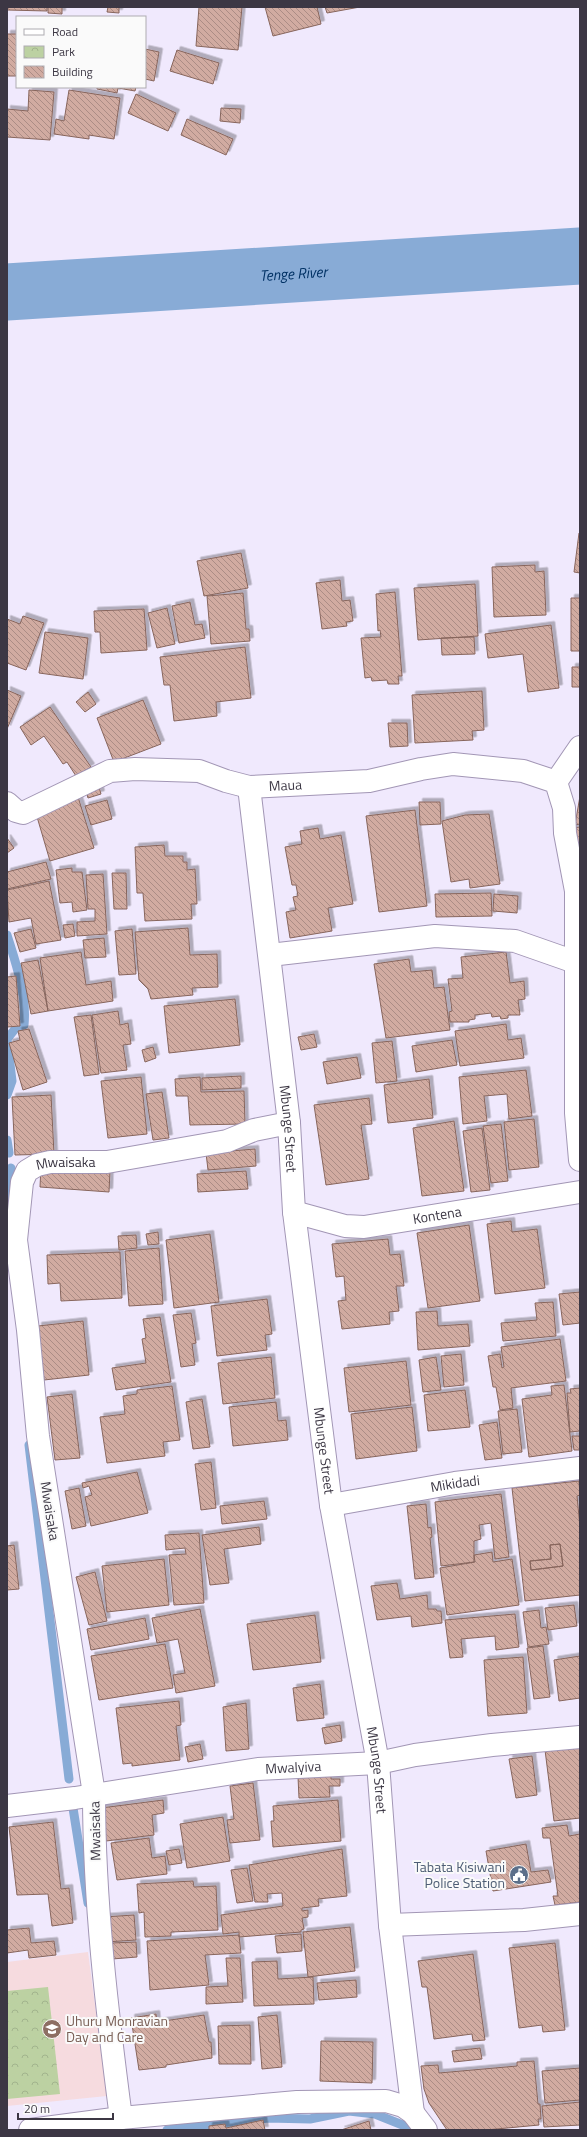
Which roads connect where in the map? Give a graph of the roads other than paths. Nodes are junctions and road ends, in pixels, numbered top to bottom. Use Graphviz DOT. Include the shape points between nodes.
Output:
graph roads {
  1 [pos="580,747"];
  2 [pos="556,782"];
  3 [pos="249,787"];
  4 [pos="15,808"];
  5 [pos="270,955"];
  6 [pos="575,962"];
  7 [pos="289,1123"];
  8 [pos="580,1160"];
  9 [pos="580,1192"];
  10 [pos="294,1212"];
  11 [pos="580,1468"];
  12 [pos="331,1505"];
  13 [pos="580,1737"];
  14 [pos="378,1763"];
  15 [pos="94,1794"];
  16 [pos="7,1806"];
  17 [pos="580,1914"];
  18 [pos="390,1925"];
  19 [pos="413,2112"];
  20 [pos="121,2118"];
  21 [pos="30,2130"];
  22 [pos="426,2130"];
  1 -- 2 [label="street"];
  2 -- 3 [label="street, Maua" via="523,771 453,764 369,781"];
  2 -- 6 [label="street" via="564,808 565,833 576,891"];
  3 -- 4 [label="street, Maua" via="199,771 110,771"];
  3 -- 5 [label="street, Mbunge Street"];
  5 -- 6 [label="street" via="435,936 515,941"];
  5 -- 7 [label="street, Mbunge Street"];
  6 -- 8 [label="street" via="576,1113"];
  7 -- 10 [label="street, Mbunge Street"];
  7 -- 15 [label="street, Mwaisaka" via="254,1130 227,1141 107,1162 50,1162 27,1171 22,1182 16,1240 38,1436"];
  9 -- 10 [label="street, Kontena" via="364,1227 345,1226"];
  10 -- 12 [label="street, Mbunge Street"];
  11 -- 12 [label="street, Mikidadi" via="455,1483"];
  12 -- 14 [label="street, Mbunge Street"];
  13 -- 14 [label="street, Mwalyiva" via="476,1747"];
  14 -- 15 [label="street, Mwalyiva" via="258,1769"];
  14 -- 18 [label="street, Mbunge Street"];
  15 -- 16 [label="street, Mwalyiva"];
  15 -- 20 [label="street, Mwaisaka" via="94,1852"];
  17 -- 18 [label="street" via="524,1920"];
  18 -- 19 [label="street, Mbunge Street"];
  19 -- 20 [label="street" via="386,2101 297,2102"];
  19 -- 22 [label="street"];
  20 -- 21 [label="street"];
}
